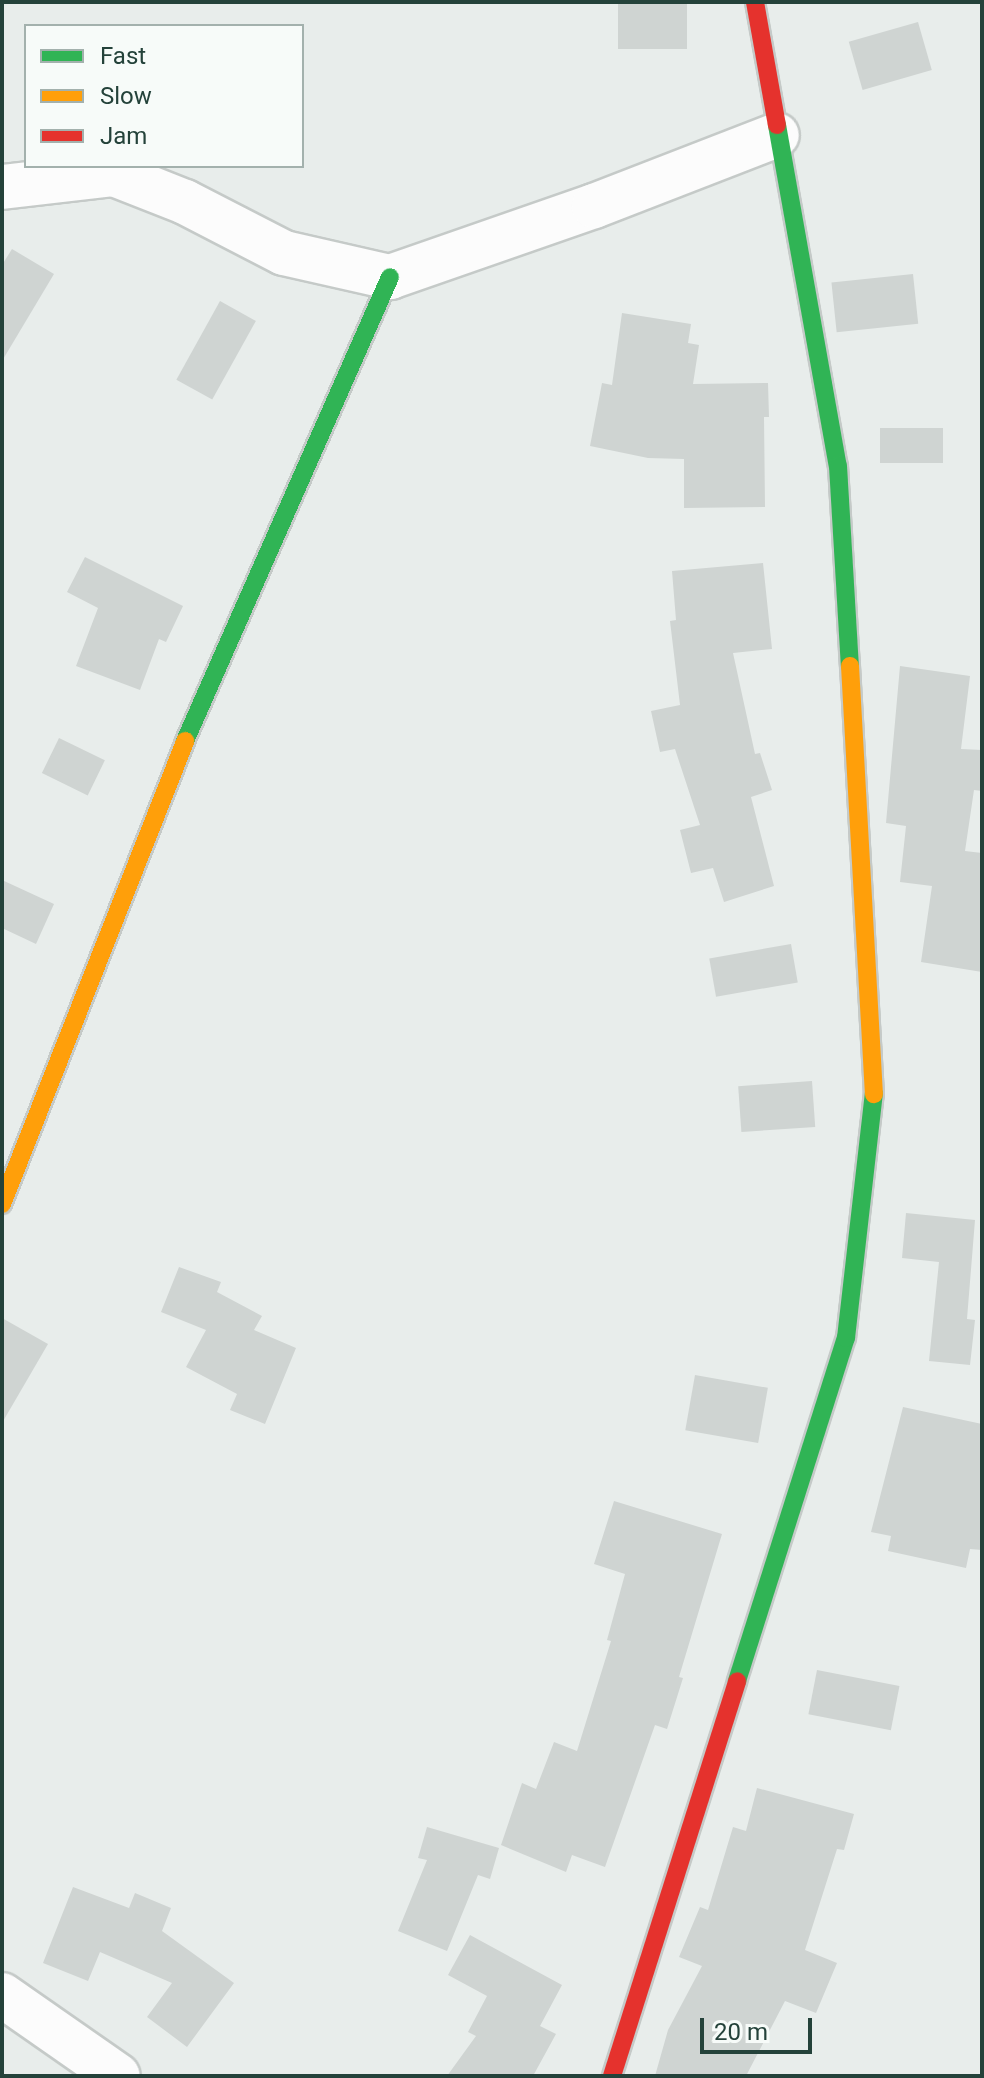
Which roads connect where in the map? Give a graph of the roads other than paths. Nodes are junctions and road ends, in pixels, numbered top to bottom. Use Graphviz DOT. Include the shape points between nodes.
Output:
graph roads {
  1 [pos="755,2"];
  2 [pos="777,135"];
  3 [pos="2,187"];
  4 [pos="390,277"];
  5 [pos="2,1204"];
  6 [pos="2,1995"];
  7 [pos="118,2076"];
  8 [pos="612,2076"];
  1 -- 2 [label="street"];
  2 -- 4 [label="street"];
  2 -- 8 [label="street" via="838,466 875,1103 846,1338"];
  3 -- 4 [label="street" via="114,174 185,202 284,253"];
  4 -- 5 [label="street" via="172,770"];
  6 -- 7 [label="street"];
}
